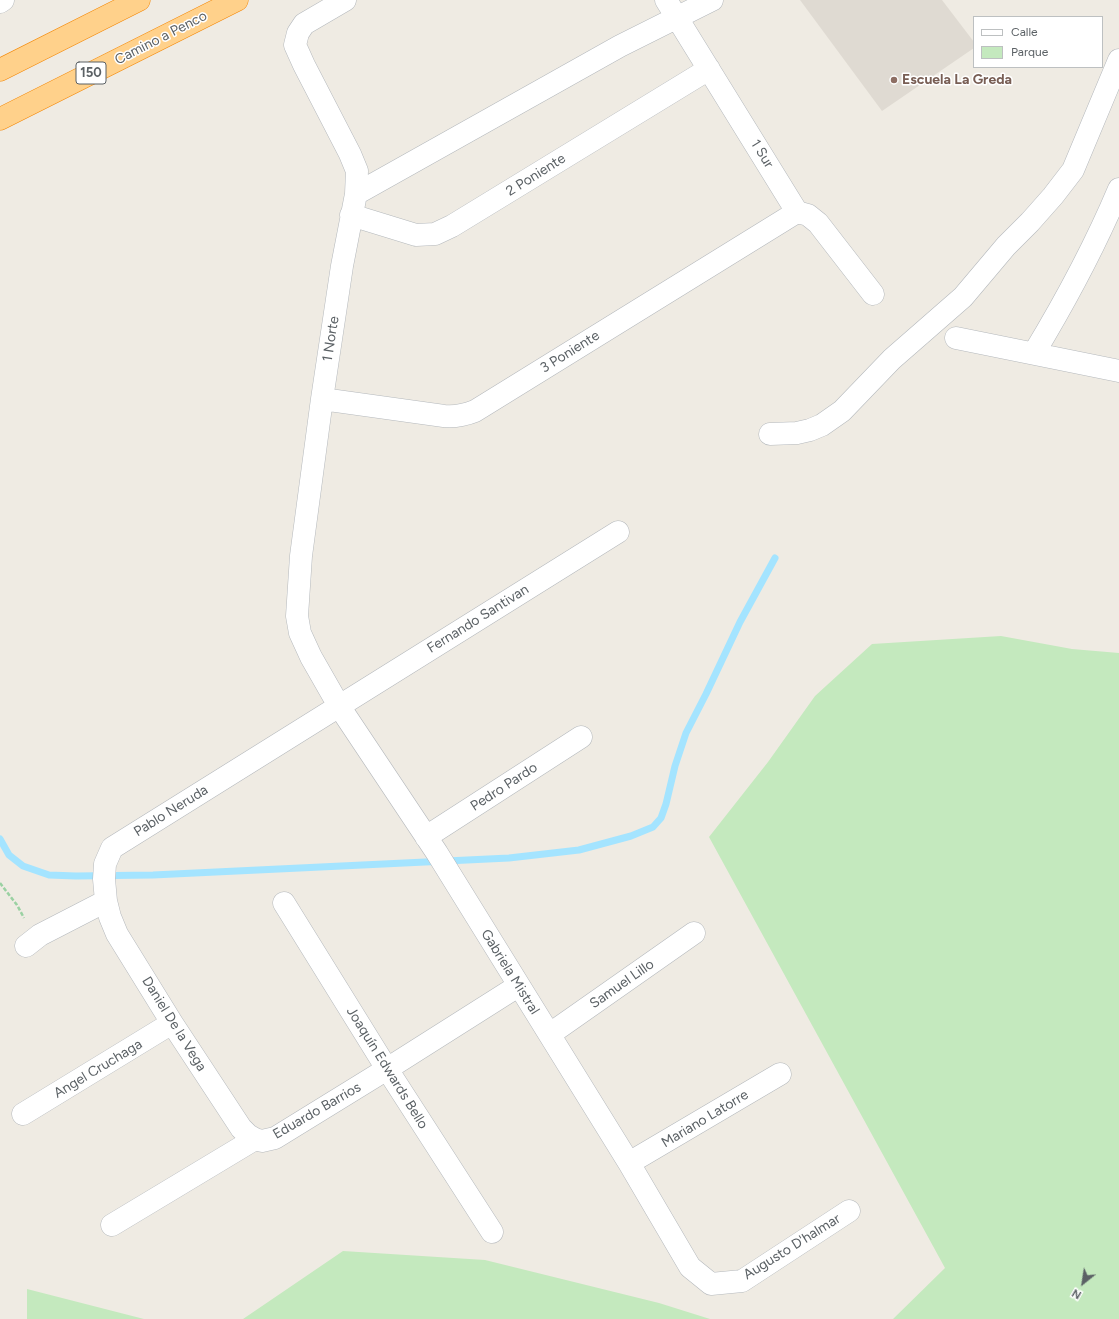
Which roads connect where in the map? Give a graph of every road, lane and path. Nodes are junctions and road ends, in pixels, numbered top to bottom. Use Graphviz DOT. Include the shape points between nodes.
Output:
graph roads {
  1 [pos="3,0"];
  2 [pos="139,0"];
  3 [pos="236,0"];
  4 [pos="345,0"];
  5 [pos="712,0"];
  6 [pos="0,2"];
  7 [pos="672,9"];
  8 [pos="1119,60"];
  9 [pos="709,69"];
  10 [pos="0,70"];
  11 [pos="0,119"];
  12 [pos="1119,189"];
  13 [pos="356,194"];
  14 [pos="797,212"];
  15 [pos="351,215"];
  16 [pos="873,294"];
  17 [pos="956,338"];
  18 [pos="1034,353"];
  19 [pos="1119,371"];
  20 [pos="322,398"];
  21 [pos="770,434"];
  22 [pos="618,532"];
  23 [pos="311,657"];
  24 [pos="339,706"];
  25 [pos="581,737"];
  26 [pos="432,845"];
  27 [pos="0,883"];
  28 [pos="106,896"];
  29 [pos="284,903"];
  30 [pos="694,933"];
  31 [pos="33,941"];
  32 [pos="518,986"];
  33 [pos="172,1023"];
  34 [pos="550,1034"];
  35 [pos="387,1069"];
  36 [pos="780,1074"];
  37 [pos="24,1114"];
  38 [pos="256,1139"];
  39 [pos="629,1163"];
  40 [pos="849,1211"];
  41 [pos="112,1225"];
  42 [pos="492,1232"];
  43 [pos="711,1284"];
  1 -- 6 [label="street"];
  2 -- 10 [label="highway"];
  3 -- 11 [label="highway, Camino a Penco / 150"];
  4 -- 13 [label="street, 1 Norte" via="304,24 295,45 357,171"];
  5 -- 7 [label="street"];
  7 -- 9 [label="street, 1 Sur"];
  7 -- 13 [label="street" via="620,46"];
  8 -- 21 [label="street" via="1073,170 1053,196 963,296 892,359 842,411 810,430"];
  9 -- 14 [label="street, 1 Sur"];
  9 -- 15 [label="street, 2 Poniente" via="435,234 416,235"];
  12 -- 18 [label="street" via="1087,258"];
  13 -- 15 [label="street, 1 Norte"];
  14 -- 16 [label="street" via="818,223"];
  14 -- 20 [label="street, 3 Poniente" via="466,415 444,416"];
  15 -- 20 [label="street, 1 Norte"];
  17 -- 18 [label="street"];
  18 -- 19 [label="street"];
  20 -- 23 [label="street, 1 Norte" via="301,556 297,616 300,633"];
  22 -- 24 [label="street, Fernando Santivan"];
  23 -- 24 [label="street, Gabriela Mistral"];
  24 -- 26 [label="street, Gabriela Mistral"];
  24 -- 28 [label="street, Pablo Neruda" via="112,848 105,864"];
  25 -- 26 [label="street, Pedro Pardo"];
  26 -- 32 [label="street, Gabriela Mistral"];
  27 -- 31 [label="path" via="17,905 29,927"];
  28 -- 31 [label="street"];
  28 -- 33 [label="street, Daniel De la Vega" via="117,934"];
  29 -- 35 [label="street, Joaquín Edwards Bello"];
  30 -- 34 [label="street, Samuel Lillo"];
  32 -- 34 [label="street, Gabriela Mistral"];
  32 -- 35 [label="street, Eduardo Barrios"];
  33 -- 37 [label="street, Angel Cruchaga"];
  33 -- 38 [label="street, Daniel De la Vega" via="234,1119 248,1135"];
  34 -- 39 [label="street, Gabriela Mistral"];
  35 -- 38 [label="street, Eduardo Barrios" via="275,1138 262,1141"];
  35 -- 42 [label="street, Joaquín Edwards Bello"];
  36 -- 39 [label="street, Mariano Latorre"];
  38 -- 41 [label="street, Eduardo Barrios"];
  39 -- 43 [label="street, Gabriela Mistral" via="690,1267"];
  40 -- 43 [label="street, Augusto D'halmar" via="742,1281"];
}
